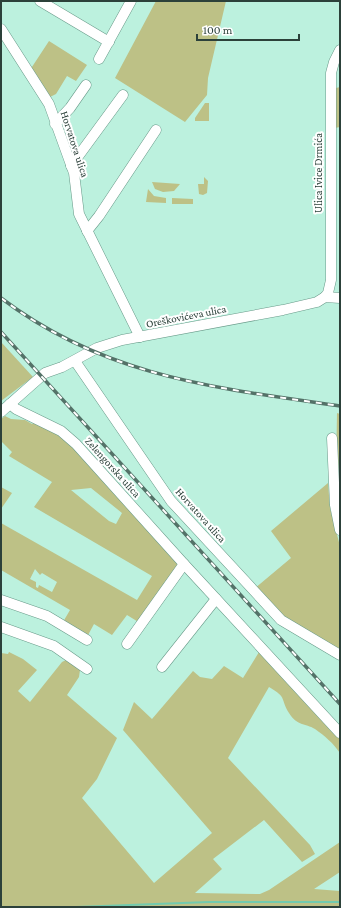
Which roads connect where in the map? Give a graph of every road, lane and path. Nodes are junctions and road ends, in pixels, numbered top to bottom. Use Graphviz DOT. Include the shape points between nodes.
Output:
graph roads {
  1 [pos="40,1"];
  2 [pos="131,1"];
  3 [pos="1,29"];
  4 [pos="109,42"];
  5 [pos="340,50"];
  6 [pos="99,59"];
  7 [pos="86,85"];
  8 [pos="123,94"];
  9 [pos="55,124"];
  10 [pos="156,130"];
  11 [pos="71,166"];
  12 [pos="86,231"];
  13 [pos="325,297"];
  14 [pos="340,298"];
  15 [pos="140,338"];
  16 [pos="75,361"];
  17 [pos="10,404"];
  18 [pos="1,412"];
  19 [pos="332,438"];
  20 [pos="340,530"];
  21 [pos="184,564"];
  22 [pos="216,599"];
  23 [pos="1,600"];
  24 [pos="1,627"];
  25 [pos="87,640"];
  26 [pos="127,644"];
  27 [pos="340,655"];
  28 [pos="162,667"];
  29 [pos="87,669"];
  30 [pos="340,733"];
  1 -- 4 [label="street"];
  2 -- 4 [label="street"];
  3 -- 9 [label="street, Horvatova ulica" via="42,92"];
  4 -- 6 [label="street"];
  5 -- 13 [label="street, Ulica Ivice Drmića" via="330,78 331,267 330,288"];
  7 -- 9 [label="street"];
  8 -- 11 [label="street"];
  9 -- 11 [label="street, Horvatova ulica"];
  10 -- 12 [label="street" via="99,216"];
  11 -- 12 [label="street, Horvatova ulica" via="76,186 76,203"];
  12 -- 15 [label="street, Horvatova ulica"];
  13 -- 14 [label="street, Oreškovićeva ulica"];
  13 -- 15 [label="street, Oreškovićeva ulica" via="317,302 283,310"];
  15 -- 16 [label="street, Oreškovićeva ulica" via="122,340 97,348"];
  16 -- 17 [label="street, Oreškovićeva ulica" via="41,376"];
  16 -- 27 [label="street, Horvatova ulica" via="171,501 280,620"];
  17 -- 18 [label="street, Oreškovićeva ulica"];
  17 -- 21 [label="street, Zelengorska ulica" via="61,430"];
  19 -- 20 [label="street" via="335,505"];
  21 -- 22 [label="street, Zelengorska ulica"];
  21 -- 26 [label="street"];
  22 -- 28 [label="street"];
  22 -- 30 [label="street, Zelengorska ulica"];
  23 -- 25 [label="street" via="46,616"];
  24 -- 29 [label="street" via="54,646"];
}
